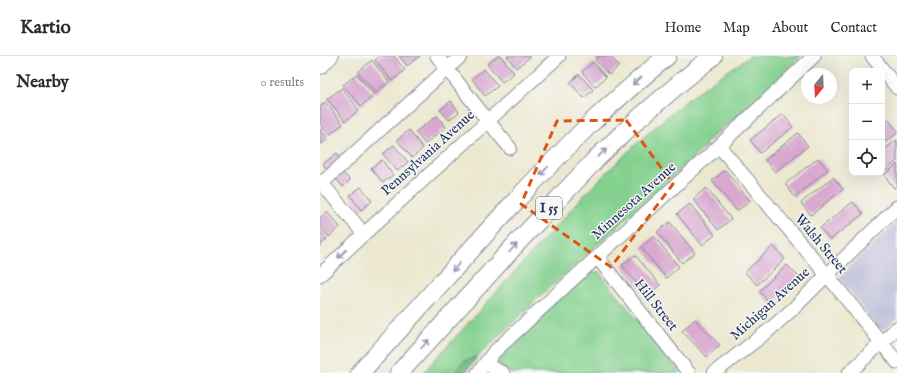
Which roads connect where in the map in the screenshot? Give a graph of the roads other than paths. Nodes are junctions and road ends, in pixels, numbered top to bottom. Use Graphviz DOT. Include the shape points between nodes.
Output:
graph roads {
  1 [pos="437,56"];
  2 [pos="462,56"];
  3 [pos="559,56"];
  4 [pos="667,56"];
  5 [pos="713,56"];
  6 [pos="814,56"];
  7 [pos="872,56"];
  8 [pos="448,69"];
  9 [pos="897,88"];
  10 [pos="488,121"];
  11 [pos="720,146"];
  12 [pos="510,148"];
  13 [pos="321,182"];
  14 [pos="897,207"];
  15 [pos="364,234"];
  16 [pos="597,257"];
  17 [pos="320,275"];
  18 [pos="826,275"];
  19 [pos="897,328"];
  20 [pos="881,343"];
  21 [pos="897,362"];
  22 [pos="482,369"];
  23 [pos="360,373"];
  24 [pos="399,373"];
  25 [pos="503,373"];
  26 [pos="689,373"];
  27 [pos="714,373"];
  28 [pos="849,373"];
  1 -- 8 [label="street"];
  2 -- 8 [label="street"];
  3 -- 10 [label="street, Pennsylvania Avenue"];
  4 -- 23 [label="highway, I 55, one-way" via="591,124 550,165"];
  24 -- 5 [label="highway, I 55, one-way" via="597,158"];
  6 -- 11 [label="street, Minnesota Avenue"];
  7 -- 9 [label="street"];
  8 -- 10 [label="street"];
  8 -- 13 [label="street"];
  10 -- 12 [label="street"];
  10 -- 15 [label="street, Pennsylvania Avenue"];
  11 -- 16 [label="street, Minnesota Avenue"];
  11 -- 18 [label="street, Walsh Street"];
  13 -- 15 [label="street"];
  14 -- 18 [label="street, Michigan Avenue"];
  15 -- 17 [label="street, Pennsylvania Avenue, one-way"];
  16 -- 22 [label="street, Minnesota Avenue" via="494,352"];
  16 -- 26 [label="street, Hill Street"];
  18 -- 20 [label="street, Walsh Street"];
  18 -- 27 [label="street, Michigan Avenue" via="795,308"];
  19 -- 20 [label="street"];
  20 -- 21 [label="street, Walsh Street"];
  20 -- 28 [label="street"];
  22 -- 25 [label="street"];
}
